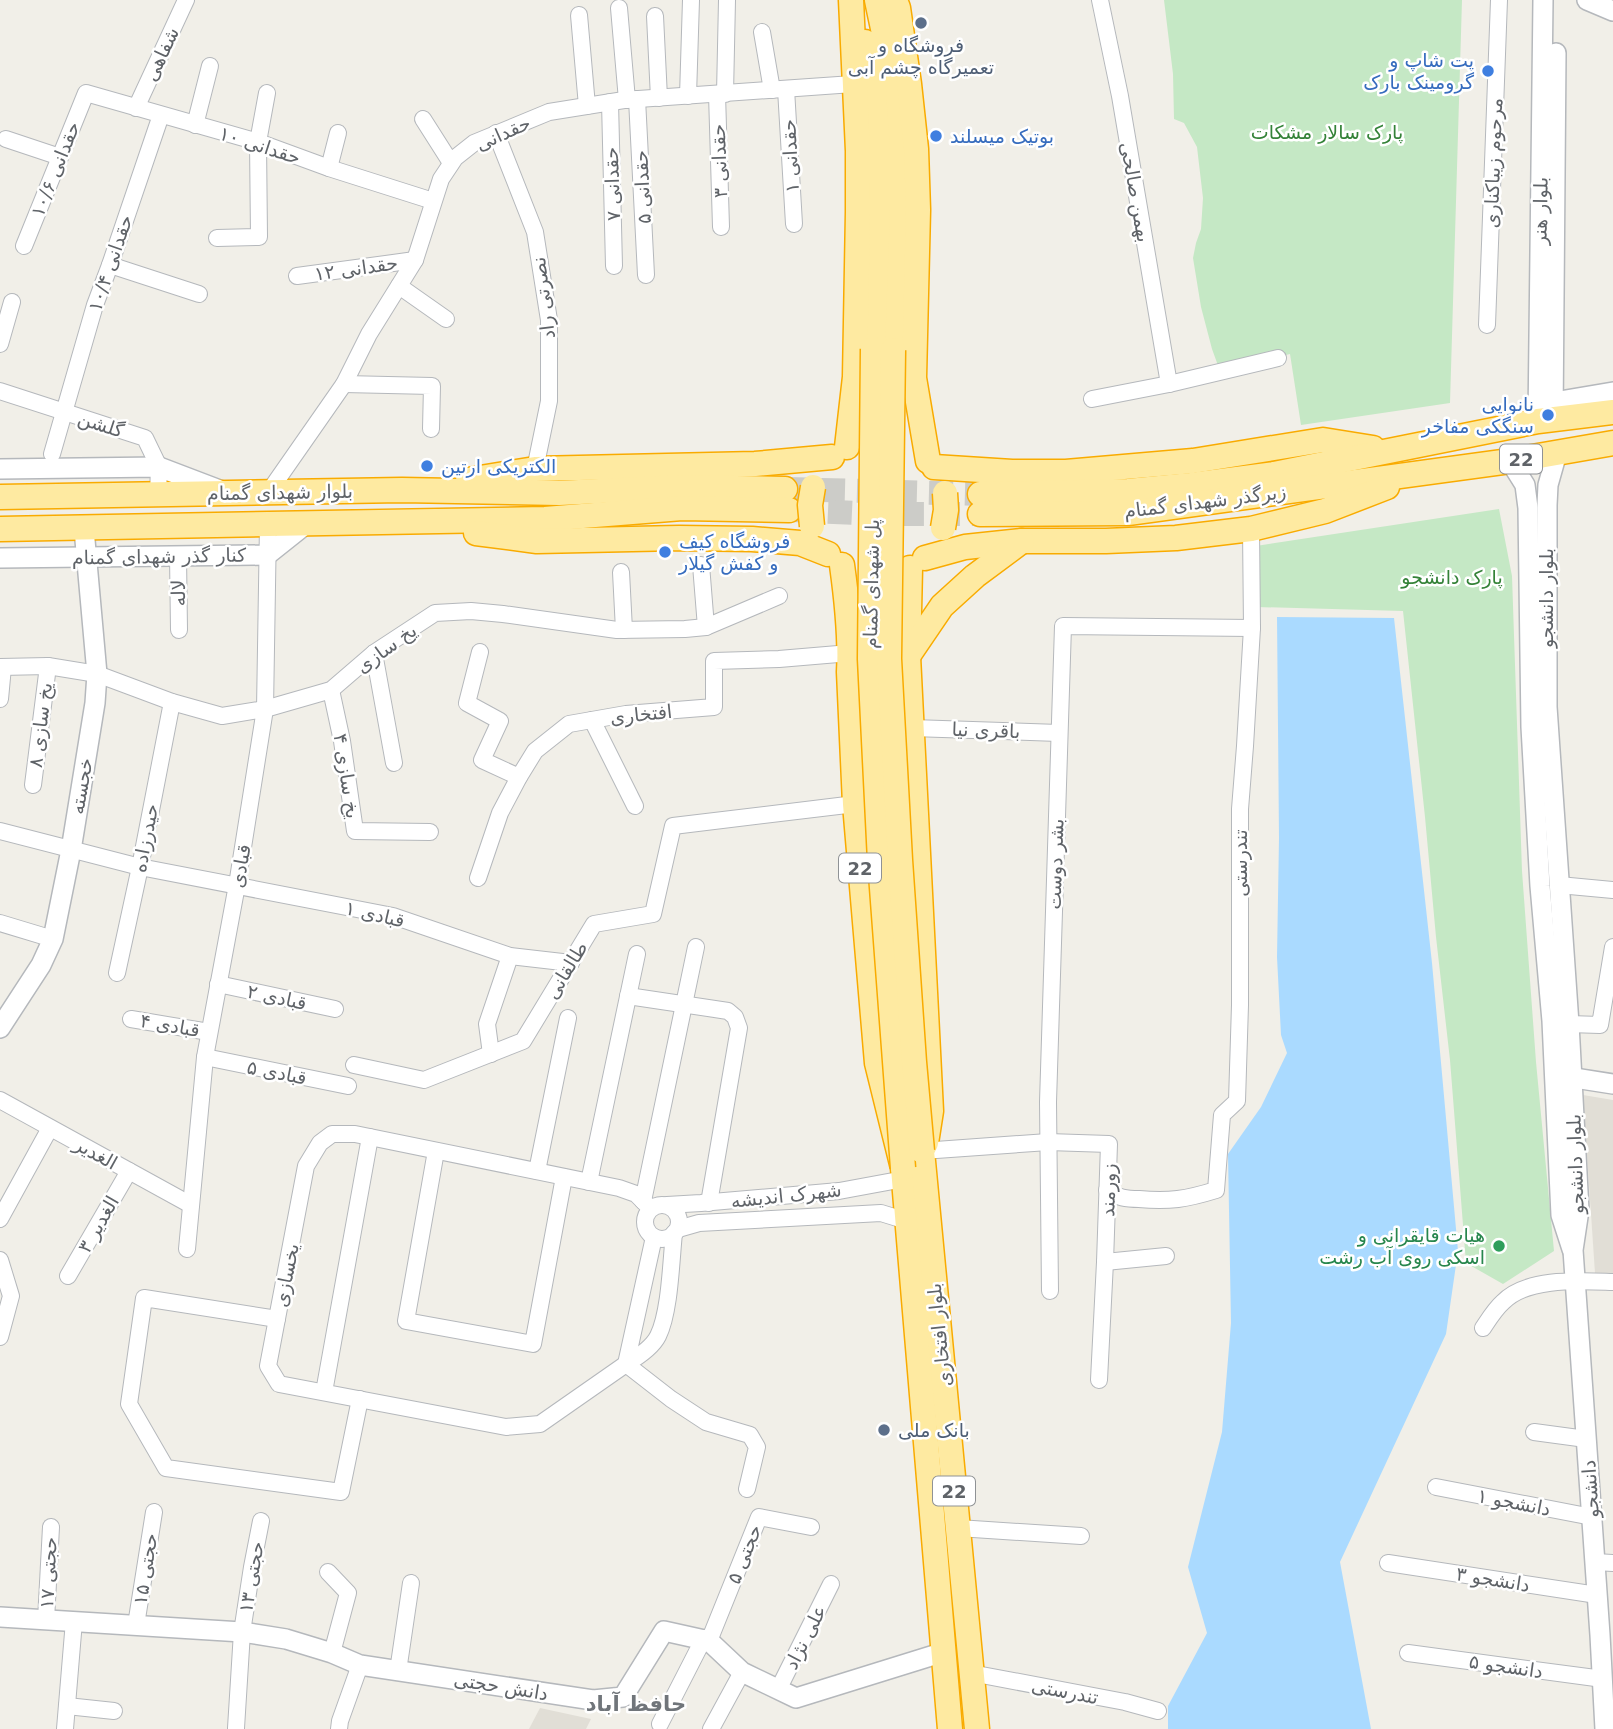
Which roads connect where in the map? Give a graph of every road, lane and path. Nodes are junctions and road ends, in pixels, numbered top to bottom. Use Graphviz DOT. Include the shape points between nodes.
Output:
graph roads {
  1 [pos="186,0"];
  2 [pos="691,0"];
  3 [pos="727,0"];
  4 [pos="851,0"];
  5 [pos="857,0"];
  6 [pos="877,0"];
  7 [pos="895,0"];
  8 [pos="1100,0"];
  9 [pos="1499,0"];
  10 [pos="1543,0"];
  11 [pos="1556,0"];
  12 [pos="1587,0"];
  13 [pos="619,8"];
  14 [pos="1613,11"];
  15 [pos="579,15"];
  16 [pos="655,16"];
  17 [pos="762,32"];
  18 [pos="210,66"];
  19 [pos="853,84"];
  20 [pos="779,90"];
  21 [pos="86,93"];
  22 [pos="267,93"];
  23 [pos="721,94"];
  24 [pos="688,96"];
  25 [pos="659,98"];
  26 [pos="632,100"];
  27 [pos="610,102"];
  28 [pos="587,106"];
  29 [pos="136,107"];
  30 [pos="161,115"];
  31 [pos="423,119"];
  32 [pos="195,125"];
  33 [pos="338,133"];
  34 [pos="496,133"];
  35 [pos="6,139"];
  36 [pos="258,142"];
  37 [pos="60,157"];
  38 [pos="451,163"];
  39 [pos="328,168"];
  40 [pos="1548,180"];
  41 [pos="433,201"];
  42 [pos="794,224"];
  43 [pos="721,227"];
  44 [pos="217,237"];
  45 [pos="23,246"];
  46 [pos="415,260"];
  47 [pos="110,265"];
  48 [pos="614,266"];
  49 [pos="646,275"];
  50 [pos="297,276"];
  51 [pos="399,286"];
  52 [pos="199,294"];
  53 [pos="12,302"];
  54 [pos="446,318"];
  55 [pos="1487,325"];
  56 [pos="0,344"];
  57 [pos="1278,358"];
  58 [pos="855,377"];
  59 [pos="914,378"];
  60 [pos="344,384"];
  61 [pos="1169,384"];
  62 [pos="0,391"];
  63 [pos="1613,392"];
  64 [pos="1092,399"];
  65 [pos="64,412"];
  66 [pos="1546,412"];
  67 [pos="1613,412"];
  68 [pos="431,429"];
  69 [pos="1606,441"];
  70 [pos="1391,451"];
  71 [pos="839,452"];
  72 [pos="1556,453"];
  73 [pos="52,454"];
  74 [pos="1510,461"];
  75 [pos="931,464"];
  76 [pos="159,467"];
  77 [pos="0,469"];
  78 [pos="535,469"];
  79 [pos="1429,471"];
  80 [pos="402,490"];
  81 [pos="268,493"];
  82 [pos="229,494"];
  83 [pos="158,495"];
  84 [pos="0,497"];
  85 [pos="1537,507"];
  86 [pos="403,522"];
  87 [pos="306,524"];
  88 [pos="268,525"];
  89 [pos="83,528"];
  90 [pos="0,529"];
  91 [pos="1251,529"];
  92 [pos="1022,541"];
  93 [pos="267,555"];
  94 [pos="178,556"];
  95 [pos="86,557"];
  96 [pos="0,558"];
  97 [pos="835,560"];
  98 [pos="917,563"];
  99 [pos="701,565"];
  100 [pos="621,572"];
  101 [pos="779,596"];
  102 [pos="706,627"];
  103 [pos="1252,628"];
  104 [pos="179,630"];
  105 [pos="624,630"];
  106 [pos="480,652"];
  107 [pos="374,653"];
  108 [pos="850,653"];
  109 [pos="908,656"];
  110 [pos="48,666"];
  111 [pos="2,667"];
  112 [pos="97,674"];
  113 [pos="331,690"];
  114 [pos="0,699"];
  115 [pos="172,702"];
  116 [pos="265,709"];
  117 [pos="592,720"];
  118 [pos="912,728"];
  119 [pos="1059,733"];
  120 [pos="394,764"];
  121 [pos="853,775"];
  122 [pos="519,777"];
  123 [pos="915,782"];
  124 [pos="33,785"];
  125 [pos="855,804"];
  126 [pos="635,806"];
  127 [pos="0,831"];
  128 [pos="430,832"];
  129 [pos="71,850"];
  130 [pos="140,867"];
  131 [pos="478,878"];
  132 [pos="237,885"];
  133 [pos="1549,885"];
  134 [pos="1613,890"];
  135 [pos="0,923"];
  136 [pos="53,939"];
  137 [pos="696,947"];
  138 [pos="1613,947"];
  139 [pos="637,954"];
  140 [pos="510,956"];
  141 [pos="571,963"];
  142 [pos="117,973"];
  143 [pos="218,984"];
  144 [pos="628,996"];
  145 [pos="684,1004"];
  146 [pos="335,1009"];
  147 [pos="568,1018"];
  148 [pos="131,1019"];
  149 [pos="1569,1024"];
  150 [pos="0,1028"];
  151 [pos="209,1032"];
  152 [pos="491,1054"];
  153 [pos="205,1057"];
  154 [pos="354,1065"];
  155 [pos="1563,1076"];
  156 [pos="1613,1084"];
  157 [pos="348,1086"];
  158 [pos="0,1100"];
  159 [pos="50,1128"];
  160 [pos="370,1137"];
  161 [pos="1048,1142"];
  162 [pos="436,1150"];
  163 [pos="922,1151"];
  164 [pos="129,1171"];
  165 [pos="537,1171"];
  166 [pos="904,1173"];
  167 [pos="564,1177"];
  168 [pos="589,1182"];
  169 [pos="1107,1190"];
  170 [pos="767,1198"];
  171 [pos="709,1203"];
  172 [pos="646,1204"];
  173 [pos="191,1205"];
  174 [pos="667,1205"];
  175 [pos="0,1219"];
  176 [pos="768,1219"];
  177 [pos="907,1222"];
  178 [pos="676,1231"];
  179 [pos="654,1237"];
  180 [pos="187,1249"];
  181 [pos="1573,1250"];
  182 [pos="1166,1256"];
  183 [pos="0,1260"];
  184 [pos="1105,1262"];
  185 [pos="68,1276"];
  186 [pos="1575,1282"];
  187 [pos="1613,1282"];
  188 [pos="1050,1291"];
  189 [pos="277,1319"];
  190 [pos="1483,1328"];
  191 [pos="0,1337"];
  192 [pos="626,1364"];
  193 [pos="1099,1380"];
  194 [pos="324,1392"];
  195 [pos="360,1399"];
  196 [pos="1534,1432"];
  197 [pos="1586,1438"];
  198 [pos="1436,1487"];
  199 [pos="747,1489"];
  200 [pos="155,1512"];
  201 [pos="1592,1517"];
  202 [pos="261,1521"];
  203 [pos="51,1527"];
  204 [pos="811,1527"];
  205 [pos="958,1528"];
  206 [pos="1081,1536"];
  207 [pos="1388,1563"];
  208 [pos="1604,1563"];
  209 [pos="328,1572"];
  210 [pos="411,1584"];
  211 [pos="831,1584"];
  212 [pos="1597,1595"];
  213 [pos="0,1617"];
  214 [pos="46,1620"];
  215 [pos="74,1621"];
  216 [pos="136,1625"];
  217 [pos="242,1632"];
  218 [pos="706,1639"];
  219 [pos="944,1652"];
  220 [pos="332,1653"];
  221 [pos="1408,1653"];
  222 [pos="360,1665"];
  223 [pos="398,1671"];
  224 [pos="742,1672"];
  225 [pos="971,1673"];
  226 [pos="1603,1679"];
  227 [pos="778,1690"];
  228 [pos="67,1706"];
  229 [pos="1158,1710"];
  230 [pos="114,1711"];
  231 [pos="660,1724"];
  232 [pos="236,1728"];
  233 [pos="65,1729"];
  234 [pos="339,1729"];
  235 [pos="711,1729"];
  236 [pos="950,1729"];
  237 [pos="977,1729"];
  238 [pos="1605,1729"];
  1 -- 29 [label="street, شفاهی"];
  2 -- 24 [label="street"];
  3 -- 23 [label="street, حقدانی ۳"];
  4 -- 19 [label="highway"];
  5 -- 166 [label="highway, پل شهدای گمنام, bridge" via="874,91 878,150 870,659"];
  6 -- 163 [label="highway, پل شهدای گمنام, bridge" via="894,89 898,149 889,659"];
  7 -- 59 [label="highway" via="916,149"];
  8 -- 61 [label="street, بهمن صالحی"];
  9 -- 55 [label="street, مرحوم زیباکناری"];
  10 -- 40 [label="street, بلوار هنر"];
  11 -- 40 [label="street, بلوار هنر"];
  12 -- 14 [label="street"];
  13 -- 26 [label="street, حقدانی ۵"];
  15 -- 28 [label="street"];
  16 -- 25 [label="street"];
  17 -- 20 [label="street, حقدانی ۱"];
  18 -- 32 [label="street"];
  19 -- 20 [label="street, حقدانی"];
  19 -- 58 [label="highway" via="858,151"];
  20 -- 23 [label="street, حقدانی"];
  20 -- 42 [label="street, حقدانی ۱"];
  21 -- 29 [label="street, حقدانی ۱۰"];
  21 -- 37 [label="street, حقدانی ۱۰/۶"];
  22 -- 36 [label="street"];
  23 -- 24 [label="street, حقدانی"];
  23 -- 43 [label="street, حقدانی ۳"];
  24 -- 25 [label="street, حقدانی"];
  25 -- 26 [label="street, حقدانی"];
  26 -- 27 [label="street, حقدانی"];
  26 -- 49 [label="street, حقدانی ۵"];
  27 -- 28 [label="street, حقدانی"];
  27 -- 48 [label="street, حقدانی ۷"];
  28 -- 34 [label="street, حقدانی" via="549,113"];
  29 -- 30 [label="street, حقدانی ۱۰"];
  30 -- 32 [label="street, حقدانی ۱۰"];
  30 -- 47 [label="street, حقدانی ۱۰/۴"];
  31 -- 38 [label="street"];
  32 -- 36 [label="street, حقدانی ۱۰"];
  33 -- 39 [label="street"];
  34 -- 38 [label="street, حقدانی" via="474,143"];
  34 -- 78 [label="street, نصرتی راد" via="535,232 549,320 549,401"];
  35 -- 37 [label="street"];
  36 -- 39 [label="street, حقدانی ۱۰"];
  36 -- 44 [label="street" via="258,237"];
  37 -- 45 [label="street, حقدانی ۱۰/۶"];
  38 -- 41 [label="street, حقدانی"];
  39 -- 41 [label="street, حقدانی ۱۰"];
  40 -- 66 [label="street, بلوار هنر"];
  41 -- 46 [label="street, حقدانی"];
  46 -- 50 [label="street, حقدانی ۱۲"];
  46 -- 51 [label="street, حقدانی"];
  47 -- 52 [label="street"];
  47 -- 65 [label="street, حقدانی ۱۰/۴"];
  51 -- 54 [label="street"];
  51 -- 60 [label="street, حقدانی"];
  53 -- 56 [label="street"];
  57 -- 61 [label="street"];
  58 -- 59 [label="highway"];
  58 -- 71 [label="highway"];
  59 -- 75 [label="highway"];
  60 -- 68 [label="street" via="432,386"];
  60 -- 81 [label="street, حقدانی"];
  61 -- 64 [label="street"];
  62 -- 65 [label="street, گلشن"];
  63 -- 66 [label="street"];
  65 -- 73 [label="street, حقدانی ۱۰/۴"];
  65 -- 76 [label="street, گلشن" via="145,438"];
  66 -- 67 [label="highway, 22"];
  66 -- 70 [label="highway, 22"];
  69 -- 72 [label="highway, 22"];
  70 -- 75 [label="highway, 22" via="1323,440 1193,461 1066,472"];
  70 -- 79 [label="highway, زیرگذر شهدای گمنام" via="1191,485 980,504 1128,513"];
  71 -- 75 [label="highway, 22" via="881,439 915,450"];
  71 -- 78 [label="highway" via="755,464"];
  71 -- 97 [label="highway, 22, bridge" via="821,471 810,505 811,526"];
  72 -- 74 [label="highway, 22"];
  72 -- 85 [label="street, بلوار دانشجو"];
  74 -- 79 [label="highway, 22"];
  74 -- 85 [label="street, بلوار دانشجو"];
  75 -- 98 [label="highway, 22, bridge" via="945,493 946,510 936,544"];
  76 -- 77 [label="street"];
  76 -- 82 [label="street"];
  76 -- 83 [label="street"];
  78 -- 80 [label="highway"];
  79 -- 91 [label="highway, 22" via="1325,511"];
  80 -- 81 [label="highway, بلوار شهدای گمنام"];
  80 -- 86 [label="highway, بلوار شهدای گمنام" via="559,493 680,487 787,499 545,519"];
  81 -- 82 [label="highway, بلوار شهدای گمنام"];
  82 -- 83 [label="highway, بلوار شهدای گمنام"];
  83 -- 84 [label="highway, بلوار شهدای گمنام"];
  85 -- 133 [label="street, بلوار دانشجو" via="1546,599 1539,727"];
  86 -- 87 [label="highway, بلوار شهدای گمنام"];
  86 -- 97 [label="highway" via="537,541 679,538 800,543"];
  87 -- 88 [label="highway, بلوار شهدای گمنام"];
  87 -- 93 [label="street, کنار گذر شهدای گمنام"];
  88 -- 89 [label="highway, بلوار شهدای گمنام"];
  88 -- 93 [label="street, قبادی"];
  89 -- 90 [label="highway, بلوار شهدای گمنام"];
  89 -- 95 [label="street, خجسته"];
  91 -- 92 [label="highway, 22" via="1176,538"];
  91 -- 103 [label="street, تندرستی"];
  92 -- 98 [label="highway, 22" via="965,547"];
  92 -- 109 [label="highway" via="942,607"];
  93 -- 94 [label="street, کنار گذر شهدای گمنام"];
  93 -- 116 [label="street, قبادی"];
  94 -- 95 [label="street, کنار گذر شهدای گمنام"];
  94 -- 104 [label="street, لاله"];
  95 -- 96 [label="street, کنار گذر شهدای گمنام"];
  95 -- 112 [label="street, خجسته"];
  97 -- 98 [label="highway, 22" via="858,573 876,576"];
  97 -- 108 [label="highway, 22" via="847,604"];
  98 -- 109 [label="highway, 22"];
  99 -- 102 [label="street"];
  100 -- 105 [label="street"];
  101 -- 102 [label="street, یخ سازی"];
  102 -- 105 [label="street, یخ سازی"];
  103 -- 119 [label="street, بشر دوست" via="1063,626"];
  103 -- 169 [label="street, تندرستی" via="1240,808 1237,1101 1222,1115 1216,1190 1165,1201 1122,1198"];
  105 -- 107 [label="street, یخ سازی" via="471,611 435,613"];
  106 -- 122 [label="street" via="467,703 500,721 482,760"];
  107 -- 113 [label="street, یخ سازی"];
  107 -- 120 [label="street"];
  108 -- 109 [label="highway" via="864,637 885,634 895,638"];
  108 -- 117 [label="street, افتخاری" via="715,661 714,707"];
  108 -- 121 [label="highway, 22"];
  109 -- 118 [label="highway, 22"];
  110 -- 111 [label="street, یخ سازی"];
  110 -- 112 [label="street, یخ سازی"];
  110 -- 124 [label="street, یخ سازی ۸"];
  111 -- 114 [label="street"];
  112 -- 115 [label="street, یخ سازی"];
  112 -- 129 [label="street, خجسته"];
  113 -- 116 [label="street, یخ سازی"];
  113 -- 128 [label="street, یخ سازی ۴" via="355,831"];
  115 -- 116 [label="street, یخ سازی" via="222,716"];
  115 -- 130 [label="street, حیدرزاده"];
  116 -- 132 [label="street, قبادی"];
  117 -- 122 [label="street, افتخاری" via="569,724 535,751"];
  117 -- 126 [label="street"];
  118 -- 119 [label="street, باقری نیا"];
  118 -- 123 [label="highway, 22"];
  119 -- 161 [label="street, بشر دوست"];
  121 -- 123 [label="highway" via="869,761 883,758 906,767"];
  121 -- 125 [label="highway, 22"];
  122 -- 131 [label="street, افتخاری" via="500,813"];
  123 -- 163 [label="highway, 22" via="932,1111"];
  125 -- 141 [label="street, طالقانی" via="673,826 653,914 594,924"];
  125 -- 166 [label="highway, 22" via="877,1063"];
  127 -- 129 [label="street, قبادی ۱"];
  129 -- 130 [label="street, قبادی ۱"];
  129 -- 136 [label="street, خجسته"];
  130 -- 132 [label="street, قبادی ۱"];
  130 -- 142 [label="street, حیدرزاده"];
  132 -- 140 [label="street, قبادی ۱" via="393,916"];
  132 -- 143 [label="street, قبادی"];
  133 -- 134 [label="street"];
  133 -- 149 [label="street, بلوار دانشجو"];
  133 -- 155 [label="street, بلوار دانشجو" via="1552,1021"];
  135 -- 136 [label="street"];
  136 -- 150 [label="street, خجسته"];
  137 -- 145 [label="street"];
  138 -- 149 [label="street" via="1600,1025"];
  139 -- 144 [label="street"];
  140 -- 141 [label="street, قبادی ۱"];
  140 -- 152 [label="street" via="487,1024"];
  141 -- 152 [label="street, طالقانی" via="523,1041"];
  143 -- 146 [label="street, قبادی ۲"];
  143 -- 151 [label="street, قبادی"];
  144 -- 145 [label="street"];
  144 -- 168 [label="street"];
  145 -- 171 [label="street" via="728,1011 739,1028"];
  145 -- 172 [label="street"];
  147 -- 165 [label="street"];
  148 -- 151 [label="street, قبادی ۴"];
  149 -- 155 [label="street, بلوار دانشجو"];
  151 -- 153 [label="street, قبادی"];
  152 -- 154 [label="street, طالقانی" via="424,1080"];
  153 -- 157 [label="street, قبادی ۵"];
  153 -- 173 [label="street, قبادی"];
  155 -- 156 [label="street"];
  155 -- 181 [label="street, بلوار دانشجو" via="1579,1210"];
  158 -- 159 [label="street, الغدیر"];
  159 -- 164 [label="street, الغدیر"];
  159 -- 175 [label="street"];
  160 -- 162 [label="street, یخسازی"];
  160 -- 189 [label="street, یخسازی" via="332,1134 320,1143 306,1166"];
  160 -- 194 [label="street"];
  161 -- 163 [label="street, زورمند"];
  161 -- 169 [label="street, زورمند" via="1109,1144"];
  161 -- 188 [label="street, بشر دوست"];
  162 -- 165 [label="street, یخسازی"];
  162 -- 167 [label="street" via="406,1321 533,1344"];
  163 -- 205 [label="highway, بلوار افتخاری / 22"];
  164 -- 173 [label="street, الغدیر"];
  164 -- 185 [label="street, الغدیر ۳"];
  165 -- 167 [label="street, یخسازی"];
  166 -- 170 [label="street, شهرک اندیشه" via="839,1191"];
  166 -- 177 [label="highway, بلوار افتخاری / 22"];
  167 -- 168 [label="street, یخسازی"];
  168 -- 172 [label="street, یخسازی" via="636,1194"];
  169 -- 184 [label="street, زورمند"];
  170 -- 171 [label="street, شهرک اندیشه"];
  170 -- 176 [label="street"];
  171 -- 174 [label="street, شهرک اندیشه"];
  172 -- 174 [label="street"];
  172 -- 179 [label="street" via="646,1230"];
  173 -- 180 [label="street, قبادی"];
  174 -- 178 [label="street" via="679,1217"];
  176 -- 177 [label="street, شهرک اندیشه" via="881,1213"];
  176 -- 178 [label="street, شهرک اندیشه" via="699,1223"];
  177 -- 219 [label="highway, بلوار افتخاری / 22"];
  178 -- 179 [label="street" via="665,1239"];
  178 -- 192 [label="street, یخسازی" via="658,1337"];
  179 -- 192 [label="street"];
  181 -- 186 [label="street, دانشجو"];
  182 -- 184 [label="street"];
  183 -- 191 [label="street" via="11,1296"];
  184 -- 193 [label="street, زورمند"];
  186 -- 187 [label="street"];
  186 -- 190 [label="street" via="1521,1290 1504,1300"];
  186 -- 197 [label="street, دانشجو"];
  189 -- 194 [label="street, یخسازی" via="268,1366 279,1384"];
  189 -- 195 [label="street" via="144,1298 129,1404 166,1468 341,1492"];
  192 -- 195 [label="street, یخسازی" via="540,1423 506,1427"];
  192 -- 199 [label="street" via="706,1422 750,1435 757,1447"];
  194 -- 195 [label="street, یخسازی"];
  196 -- 197 [label="street"];
  197 -- 201 [label="street, دانشجو"];
  198 -- 201 [label="street, دانشجو ۱"];
  200 -- 216 [label="street, حجتی ۱۵"];
  201 -- 208 [label="street, دانشجو"];
  202 -- 217 [label="street, حجتی ۱۳"];
  203 -- 214 [label="street, حجتی ۱۷"];
  204 -- 218 [label="street, حجتی ۵" via="759,1517"];
  205 -- 206 [label="street"];
  205 -- 225 [label="highway, بلوار افتخاری / 22"];
  207 -- 212 [label="street, دانشجو ۳"];
  208 -- 212 [label="street, دانشجو"];
  209 -- 220 [label="street" via="348,1592"];
  210 -- 223 [label="street"];
  211 -- 227 [label="street, علی نژاد"];
  212 -- 226 [label="street, دانشجو"];
  213 -- 214 [label="street, دانش حجتی"];
  214 -- 215 [label="street, دانش حجتی"];
  215 -- 216 [label="street, دانش حجتی"];
  215 -- 228 [label="street"];
  216 -- 217 [label="street, دانش حجتی"];
  217 -- 220 [label="street, دانش حجتی"];
  217 -- 232 [label="street, حجتی ۱۳"];
  218 -- 223 [label="street, دانش حجتی" via="664,1631 623,1697 593,1700"];
  218 -- 224 [label="street"];
  218 -- 231 [label="street"];
  219 -- 227 [label="street" via="796,1698"];
  219 -- 236 [label="highway, بلوار افتخاری / 22"];
  220 -- 222 [label="street, دانش حجتی"];
  221 -- 226 [label="street, دانشجو ۵"];
  222 -- 223 [label="street, دانش حجتی"];
  222 -- 234 [label="street"];
  224 -- 227 [label="street"];
  224 -- 235 [label="street"];
  225 -- 229 [label="street, تندرستی"];
  225 -- 237 [label="highway, بلوار افتخاری / 22"];
  226 -- 238 [label="street, دانشجو"];
  228 -- 230 [label="street"];
  228 -- 233 [label="street"];
}
